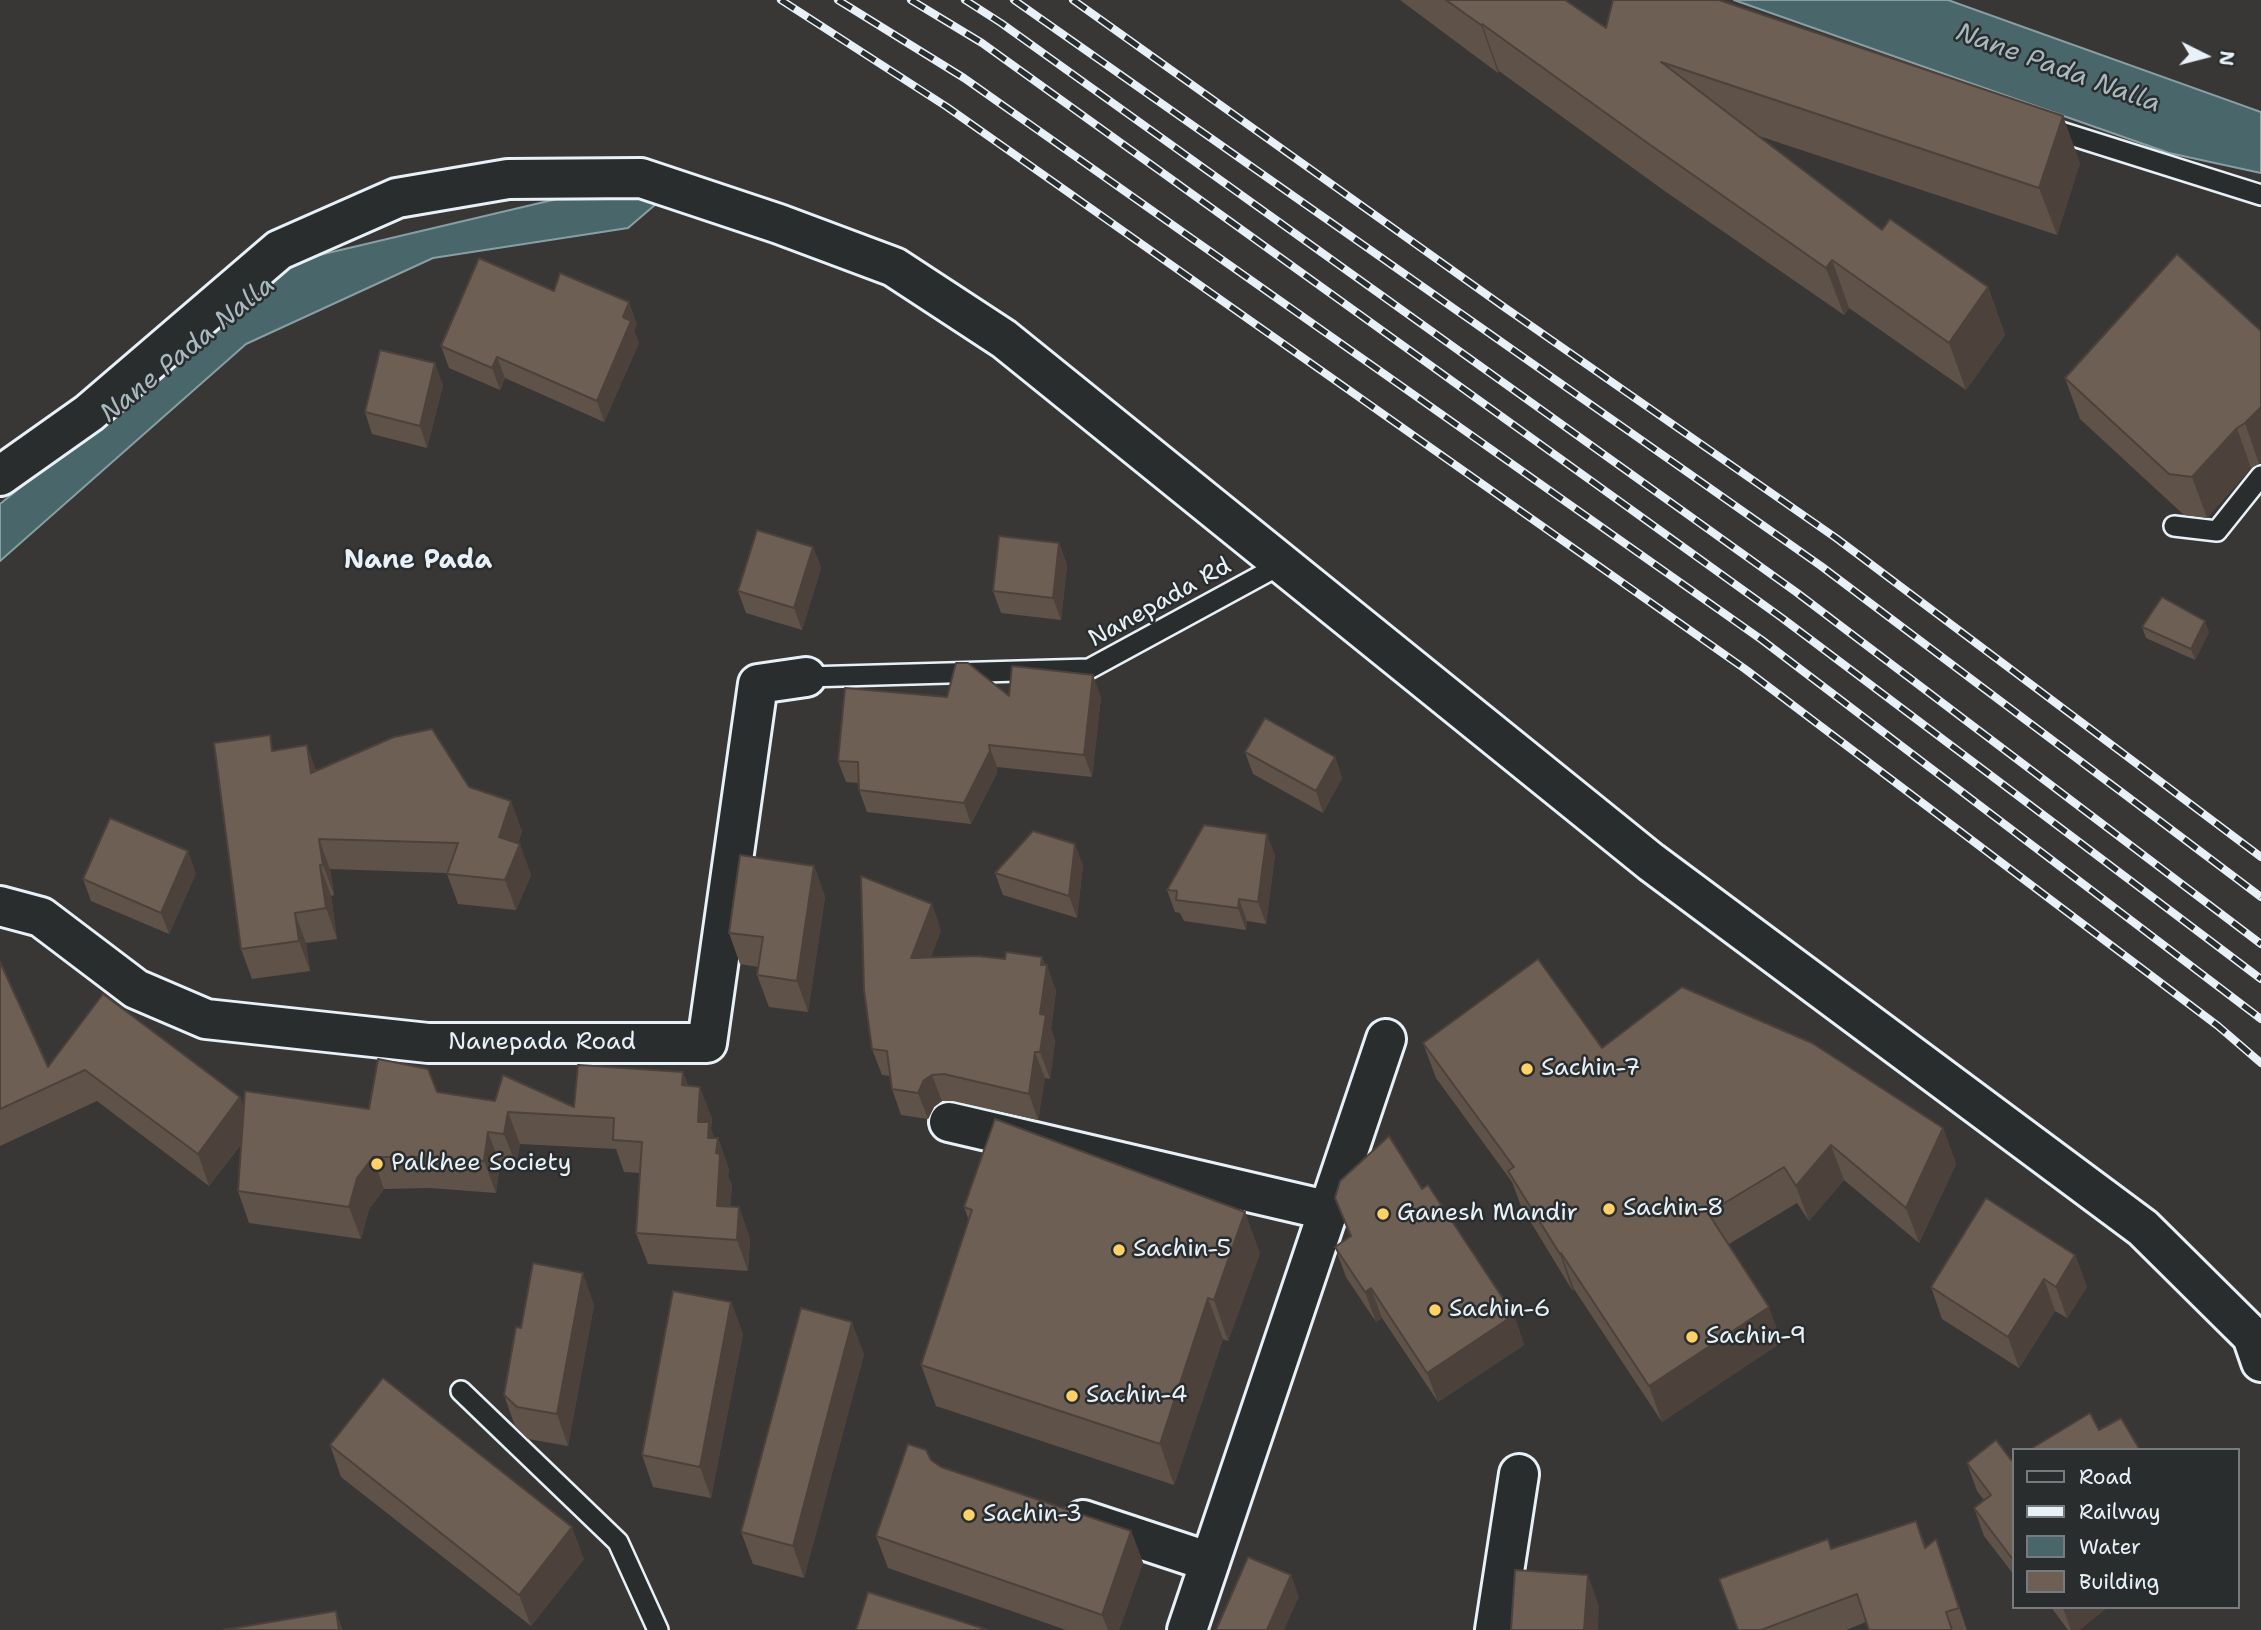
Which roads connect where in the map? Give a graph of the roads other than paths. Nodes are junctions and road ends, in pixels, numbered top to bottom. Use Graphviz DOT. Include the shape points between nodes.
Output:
graph roads {
  1 [pos="2028,121"];
  2 [pos="2261,195"];
  3 [pos="0,476"];
  4 [pos="2261,476"];
  5 [pos="2174,526"];
  6 [pos="1282,564"];
  7 [pos="806,677"];
  8 [pos="0,906"];
  9 [pos="1386,1040"];
  10 [pos="949,1122"];
  11 [pos="1330,1210"];
  12 [pos="2261,1362"];
  13 [pos="461,1391"];
  14 [pos="1519,1474"];
  15 [pos="1051,1509"];
  16 [pos="1210,1562"];
  17 [pos="658,1630"];
  18 [pos="1187,1630"];
  19 [pos="1495,1630"];
  1 -- 2 [label="lane"];
  3 -- 6 [label="street" via="89,413 279,250 397,198 508,179 641,178 894,267 1004,340"];
  4 -- 5 [label="lane" via="2217,531"];
  6 -- 7 [label="lane, Nanepada Rd" via="1089,669"];
  6 -- 12 [label="street" via="1651,862 2143,1228 2252,1336"];
  7 -- 8 [label="street, Nanepada Road" via="758,684 707,1043 428,1043 206,1019 136,989 41,917"];
  9 -- 11 [label="street"];
  10 -- 11 [label="street"];
  11 -- 16 [label="street"];
  13 -- 17 [label="lane" via="618,1542"];
  14 -- 19 [label="street"];
  15 -- 16 [label="street"];
  16 -- 18 [label="street"];
}
